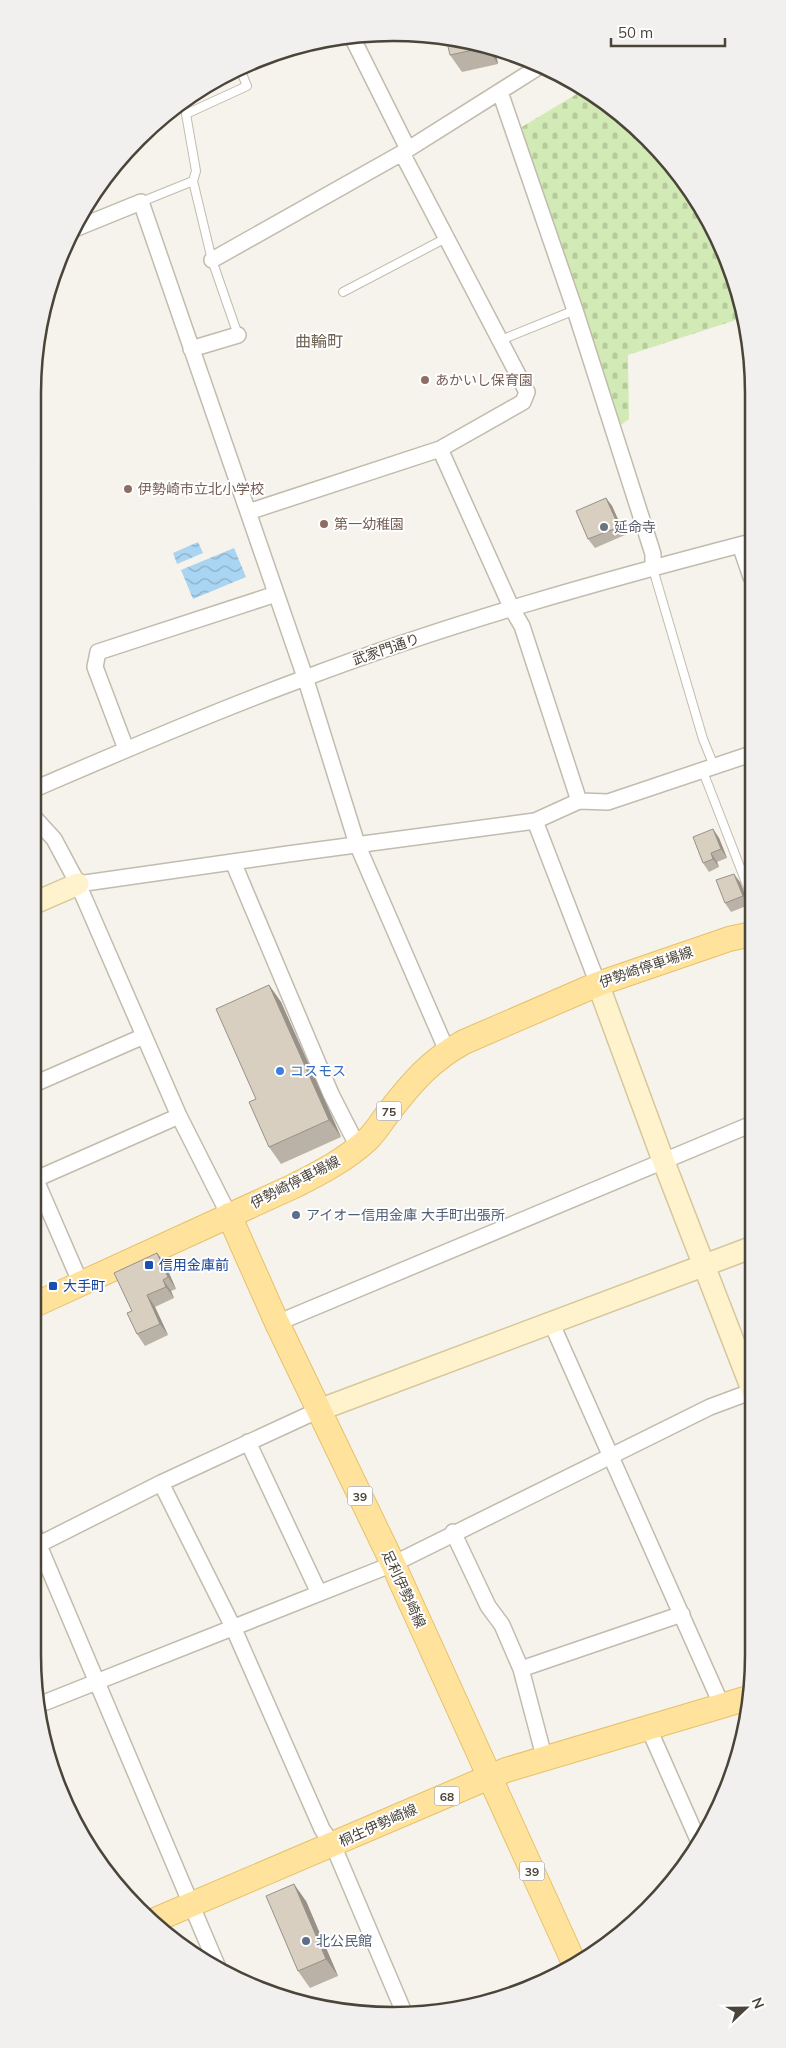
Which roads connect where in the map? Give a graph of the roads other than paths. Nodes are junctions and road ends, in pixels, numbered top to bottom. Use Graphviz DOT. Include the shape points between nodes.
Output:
graph roads {
  1 [pos="355,43"];
  2 [pos="530,69"];
  3 [pos="242,75"];
  4 [pos="500,92"];
  5 [pos="405,151"];
  6 [pos="193,181"];
  7 [pos="140,202"];
  8 [pos="84,225"];
  9 [pos="446,238"];
  10 [pos="212,260"];
  11 [pos="344,292"];
  12 [pos="575,310"];
  13 [pos="238,336"];
  14 [pos="501,340"];
  15 [pos="191,349"];
  16 [pos="440,449"];
  17 [pos="248,512"];
  18 [pos="745,543"];
  19 [pos="653,569"];
  20 [pos="276,594"];
  21 [pos="512,610"];
  22 [pos="305,677"];
  23 [pos="126,750"];
  24 [pos="745,756"];
  25 [pos="708,768"];
  26 [pos="41,786"];
  27 [pos="578,801"];
  28 [pos="535,821"];
  29 [pos="41,825"];
  30 [pos="357,844"];
  31 [pos="233,862"];
  32 [pos="745,877"];
  33 [pos="78,884"];
  34 [pos="41,900"];
  35 [pos="745,936"];
  36 [pos="598,984"];
  37 [pos="144,1036"];
  38 [pos="447,1051"];
  39 [pos="41,1082"];
  40 [pos="179,1116"];
  41 [pos="745,1127"];
  42 [pos="358,1146"];
  43 [pos="663,1160"];
  44 [pos="41,1172"];
  45 [pos="41,1191"];
  46 [pos="229,1215"];
  47 [pos="745,1250"];
  48 [pos="704,1266"];
  49 [pos="81,1284"];
  50 [pos="41,1302"];
  51 [pos="551,1322"];
  52 [pos="277,1323"];
  53 [pos="745,1371"];
  54 [pos="745,1394"];
  55 [pos="319,1410"];
  56 [pos="248,1442"];
  57 [pos="611,1456"];
  58 [pos="161,1483"];
  59 [pos="454,1532"];
  60 [pos="41,1543"];
  61 [pos="41,1557"];
  62 [pos="393,1564"];
  63 [pos="319,1593"];
  64 [pos="682,1614"];
  65 [pos="233,1627"];
  66 [pos="521,1669"];
  67 [pos="97,1681"];
  68 [pos="742,1700"];
  69 [pos="44,1703"];
  70 [pos="722,1706"];
  71 [pos="649,1729"];
  72 [pos="545,1760"];
  73 [pos="489,1777"];
  74 [pos="696,1834"];
  75 [pos="333,1845"];
  76 [pos="191,1903"];
  77 [pos="160,1918"];
  78 [pos="214,1958"];
  79 [pos="572,1958"];
  80 [pos="402,2007"];
  1 -- 5 [label="street"];
  2 -- 4 [label="street"];
  3 -- 6 [label="lane" via="246,86 186,114 196,171"];
  4 -- 5 [label="street"];
  4 -- 12 [label="street"];
  5 -- 9 [label="street"];
  5 -- 10 [label="street"];
  6 -- 7 [label="lane"];
  6 -- 10 [label="lane"];
  7 -- 8 [label="street"];
  7 -- 15 [label="street"];
  9 -- 11 [label="lane"];
  9 -- 14 [label="street"];
  10 -- 13 [label="lane"];
  12 -- 14 [label="lane"];
  12 -- 19 [label="street" via="653,554"];
  13 -- 15 [label="street"];
  14 -- 16 [label="street" via="527,392 523,402"];
  15 -- 17 [label="street"];
  16 -- 17 [label="street"];
  16 -- 21 [label="street"];
  17 -- 20 [label="street"];
  18 -- 19 [label="street, 武家門通り"];
  19 -- 21 [label="street, 武家門通り"];
  19 -- 25 [label="lane" via="703,739"];
  20 -- 22 [label="street"];
  20 -- 23 [label="street" via="98,652 94,667"];
  21 -- 22 [label="street, 武家門通り"];
  21 -- 27 [label="street" via="522,626"];
  22 -- 23 [label="street, 武家門通り"];
  22 -- 30 [label="street"];
  23 -- 26 [label="street, 武家門通り"];
  24 -- 25 [label="street"];
  25 -- 27 [label="street" via="608,802"];
  25 -- 32 [label="lane"];
  27 -- 28 [label="street"];
  28 -- 30 [label="street"];
  28 -- 36 [label="street"];
  29 -- 33 [label="street" via="54,839"];
  30 -- 31 [label="street"];
  30 -- 38 [label="street"];
  31 -- 33 [label="street"];
  31 -- 42 [label="street" via="331,1094"];
  33 -- 34 [label="street"];
  33 -- 37 [label="street"];
  35 -- 36 [label="main road, 伊勢崎停車場線 / 75"];
  36 -- 38 [label="main road, 伊勢崎停車場線 / 75"];
  36 -- 43 [label="street"];
  37 -- 39 [label="street"];
  37 -- 40 [label="street"];
  38 -- 42 [label="main road, 伊勢崎停車場線 / 75" via="428,1066 369,1138"];
  40 -- 44 [label="street"];
  40 -- 46 [label="street"];
  41 -- 43 [label="street"];
  42 -- 46 [label="main road, 伊勢崎停車場線 / 75" via="330,1168"];
  43 -- 48 [label="street"];
  43 -- 52 [label="street"];
  45 -- 49 [label="street"];
  46 -- 49 [label="main road, 伊勢崎停車場線 / 75"];
  46 -- 52 [label="main road, 足利伊勢崎線 / 39"];
  47 -- 48 [label="street"];
  48 -- 51 [label="street"];
  48 -- 53 [label="street"];
  49 -- 50 [label="main road, 伊勢崎停車場線 / 75"];
  51 -- 55 [label="street"];
  51 -- 57 [label="street"];
  52 -- 55 [label="main road, 足利伊勢崎線 / 39"];
  54 -- 57 [label="street" via="710,1407"];
  55 -- 56 [label="street"];
  55 -- 62 [label="main road, 足利伊勢崎線 / 39"];
  56 -- 58 [label="street"];
  56 -- 63 [label="street"];
  57 -- 59 [label="street"];
  57 -- 64 [label="street"];
  58 -- 60 [label="street"];
  58 -- 65 [label="street"];
  59 -- 62 [label="street"];
  59 -- 66 [label="street"];
  61 -- 67 [label="street"];
  62 -- 63 [label="street"];
  62 -- 73 [label="main road, 足利伊勢崎線 / 39"];
  63 -- 65 [label="street"];
  64 -- 66 [label="street"];
  64 -- 70 [label="street"];
  65 -- 67 [label="street"];
  65 -- 75 [label="street" via="322,1829"];
  66 -- 72 [label="street"];
  67 -- 69 [label="street"];
  67 -- 76 [label="street"];
  68 -- 70 [label="main road, 桐生伊勢崎線 / 68"];
  70 -- 71 [label="main road, 桐生伊勢崎線 / 68"];
  71 -- 72 [label="main road, 桐生伊勢崎線 / 68"];
  71 -- 74 [label="street"];
  72 -- 73 [label="main road, 桐生伊勢崎線 / 68"];
  73 -- 75 [label="main road, 桐生伊勢崎線 / 68"];
  73 -- 79 [label="main road, 足利伊勢崎線 / 39"];
  75 -- 76 [label="main road, 桐生伊勢崎線 / 68"];
  75 -- 80 [label="street"];
  76 -- 77 [label="main road, 桐生伊勢崎線 / 68"];
  76 -- 78 [label="street"];
}
